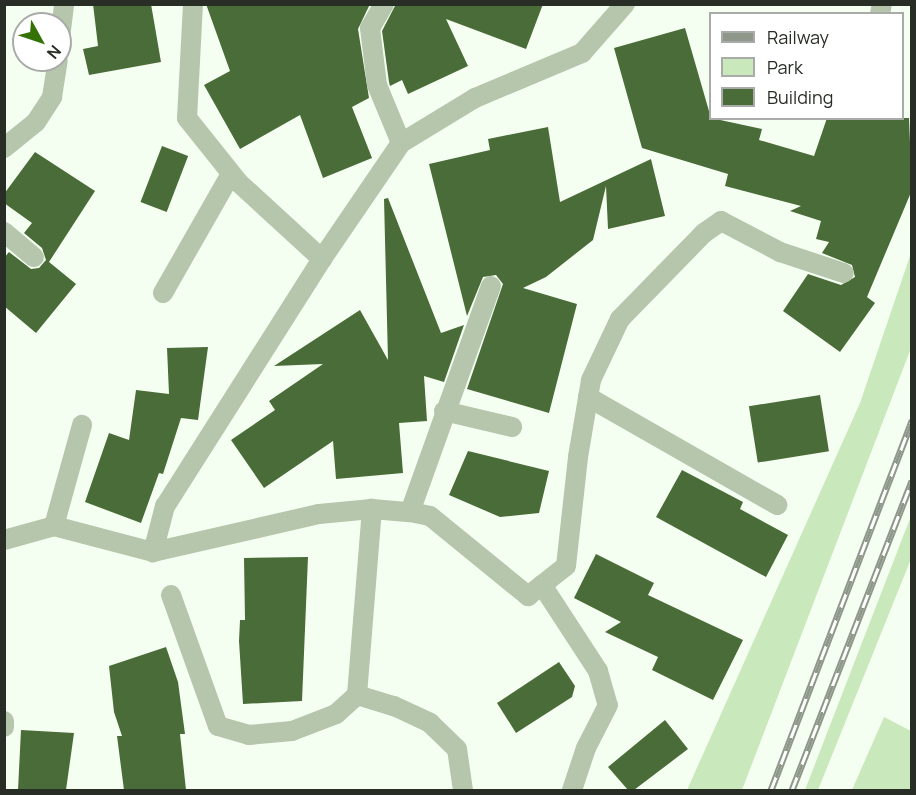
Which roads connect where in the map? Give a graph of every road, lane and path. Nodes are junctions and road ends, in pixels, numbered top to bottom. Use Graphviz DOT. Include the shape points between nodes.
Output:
graph roads {
  1 [pos="193,4"];
  2 [pos="384,4"];
  3 [pos="625,4"];
  4 [pos="56,72"];
  5 [pos="401,143"];
  6 [pos="4,148"];
  7 [pos="231,174"];
  8 [pos="4,232"];
  9 [pos="34,257"];
  10 [pos="322,259"];
  11 [pos="844,273"];
  12 [pos="491,286"];
  13 [pos="163,293"];
  14 [pos="588,397"];
  15 [pos="444,411"];
  16 [pos="82,425"];
  17 [pos="512,427"];
  18 [pos="777,505"];
  19 [pos="372,509"];
  20 [pos="410,512"];
  21 [pos="54,526"];
  22 [pos="4,540"];
  23 [pos="153,552"];
  24 [pos="542,585"];
  25 [pos="171,595"];
  26 [pos="357,695"];
  27 [pos="4,721"];
  28 [pos="4,727"];
  29 [pos="463,790"];
  30 [pos="572,790"];
  1 -- 7 [label="lane" via="187,118"];
  2 -- 5 [label="lane" via="370,28 377,85"];
  3 -- 5 [label="lane" via="582,53 475,98"];
  4 -- 6 [label="lane" via="52,97 36,122"];
  5 -- 10 [label="lane"];
  7 -- 10 [label="lane"];
  7 -- 13 [label="lane"];
  8 -- 9 [label="lane"];
  10 -- 23 [label="lane" via="165,506"];
  11 -- 14 [label="lane" via="780,252 721,221 704,233 620,319 591,380"];
  12 -- 15 [label="lane"];
  14 -- 18 [label="lane"];
  14 -- 24 [label="lane" via="566,566"];
  15 -- 17 [label="lane"];
  15 -- 20 [label="lane"];
  16 -- 21 [label="lane"];
  19 -- 20 [label="lane"];
  19 -- 23 [label="lane" via="319,514"];
  19 -- 26 [label="lane"];
  20 -- 24 [label="lane" via="430,516 528,596"];
  21 -- 22 [label="lane"];
  21 -- 23 [label="lane"];
  24 -- 30 [label="lane" via="598,671 608,705 586,748"];
  25 -- 26 [label="lane" via="218,726 249,735 291,730 336,714"];
  26 -- 29 [label="lane" via="430,723 457,749"];
  27 -- 28 [label="lane"];
}
